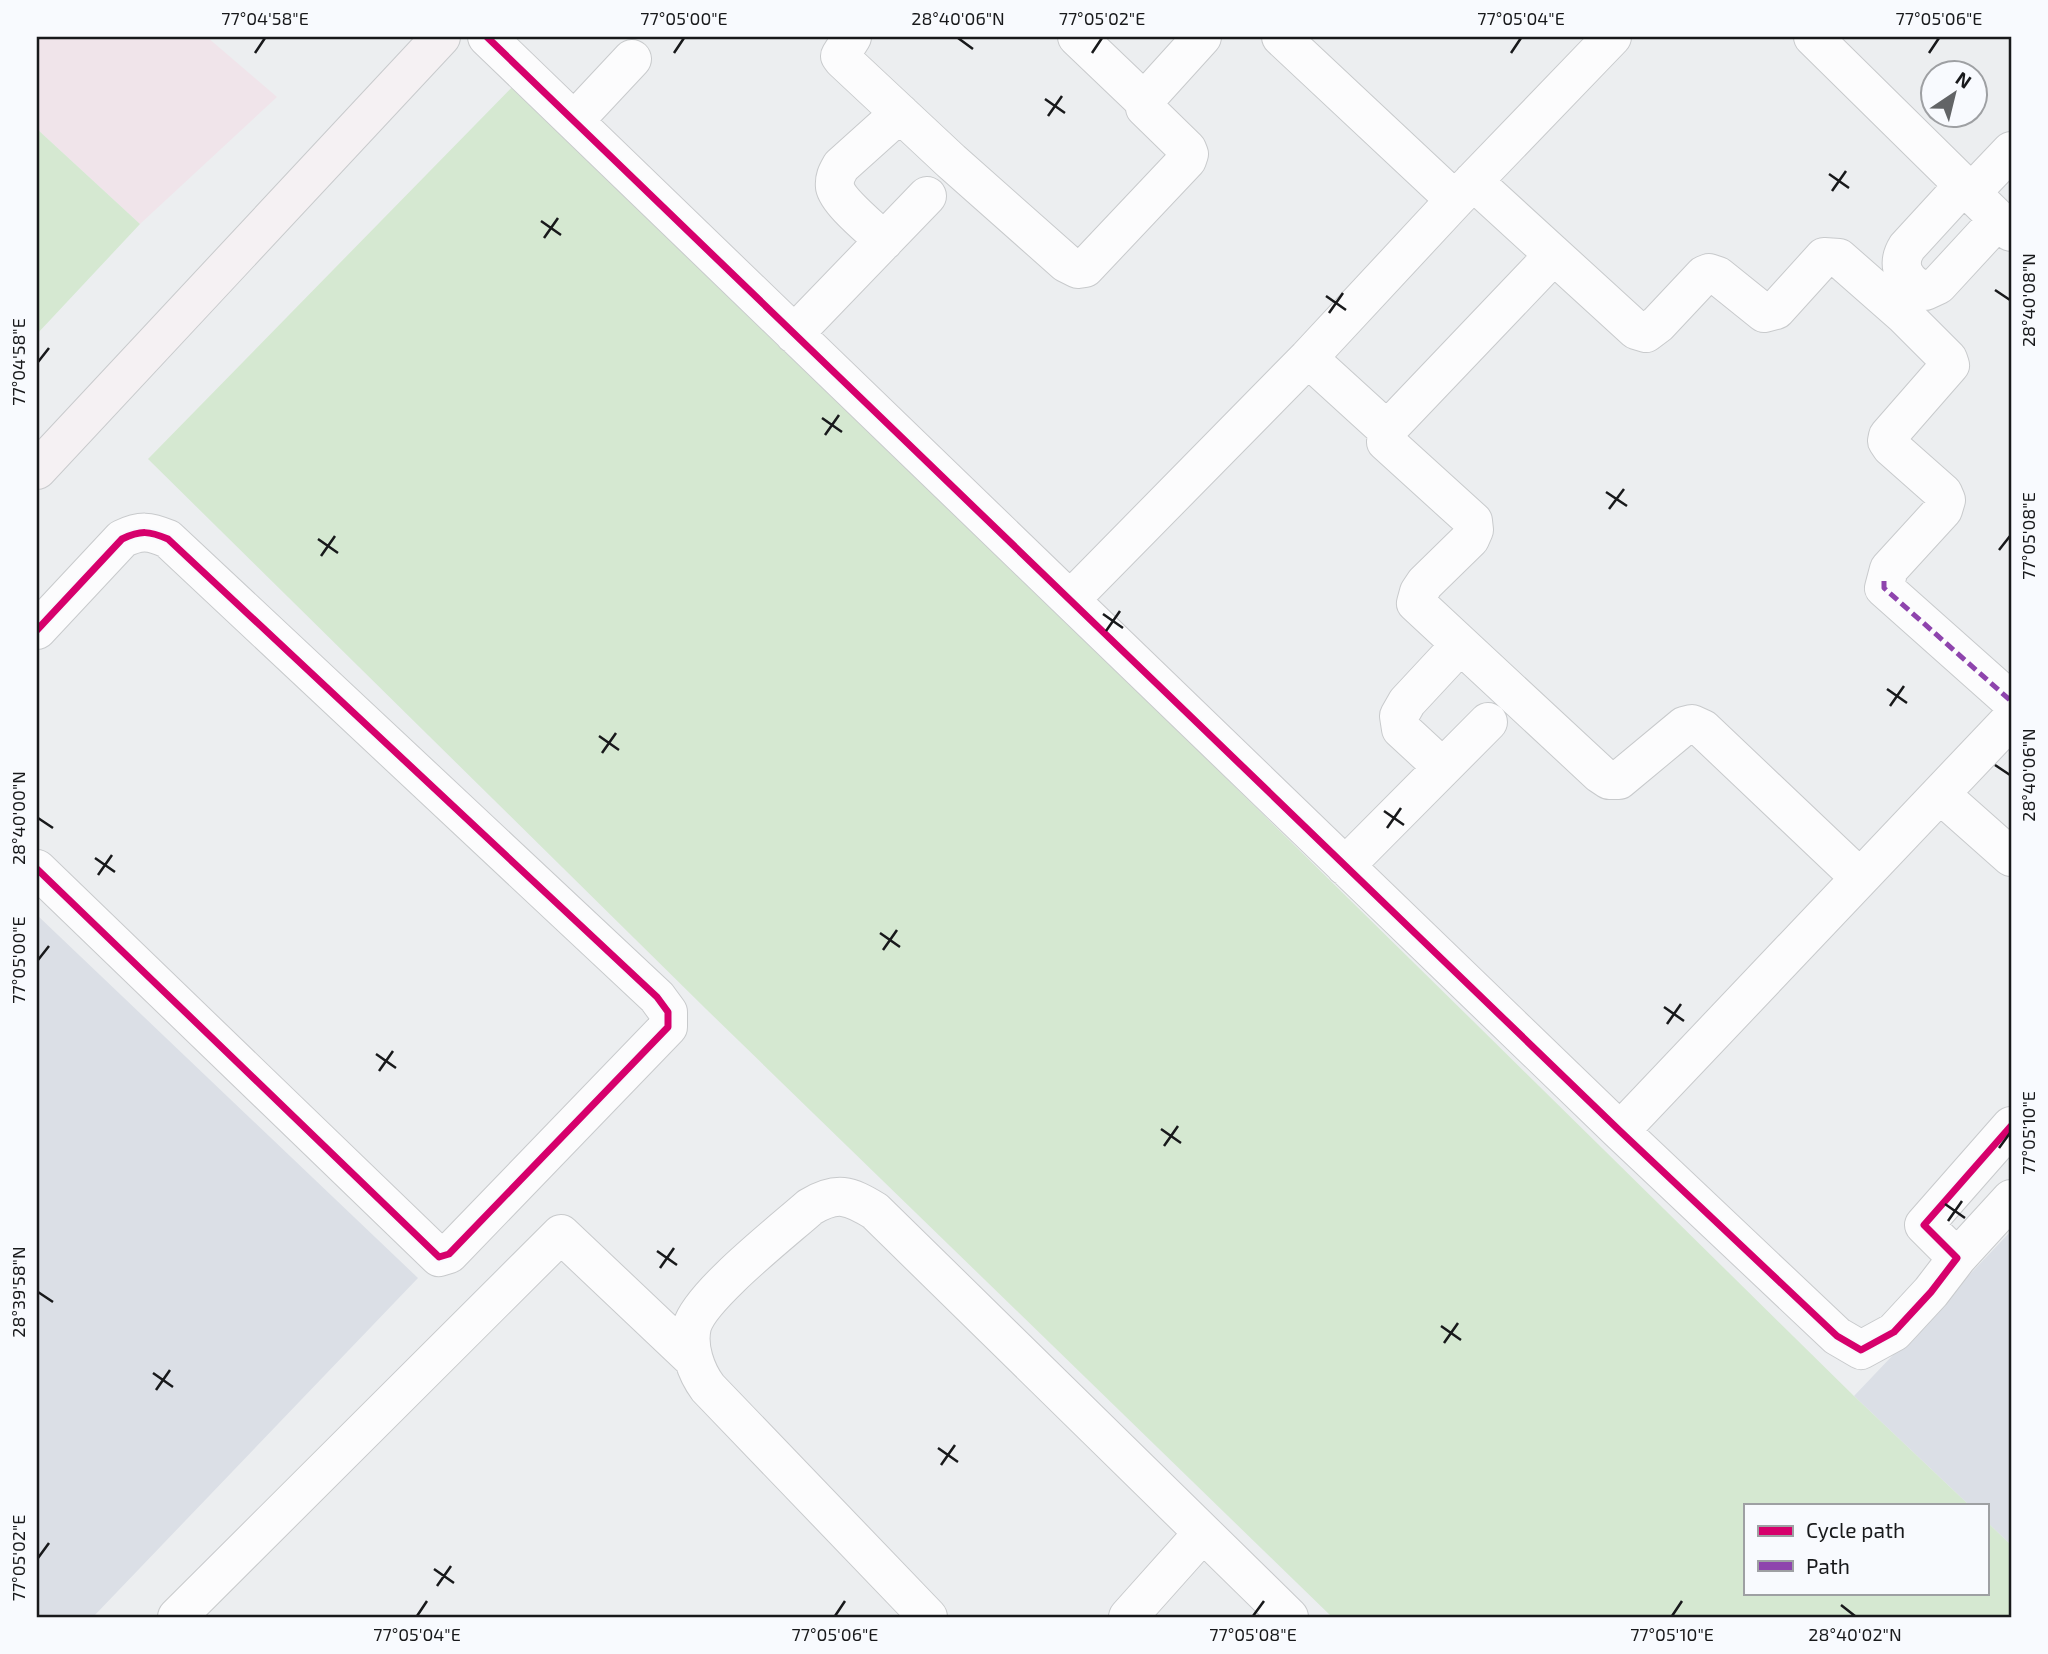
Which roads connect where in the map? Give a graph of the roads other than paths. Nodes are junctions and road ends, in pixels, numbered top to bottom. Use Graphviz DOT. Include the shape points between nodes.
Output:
graph roads {
  1 [pos="441,37"];
  2 [pos="486,37"];
  3 [pos="852,37"];
  4 [pos="1077,37"];
  5 [pos="1202,37"];
  6 [pos="1281,37"];
  7 [pos="1612,37"];
  8 [pos="1813,37"];
  9 [pos="632,59"];
  10 [pos="1144,101"];
  11 [pos="900,113"];
  12 [pos="574,121"];
  13 [pos="2011,151"];
  14 [pos="1967,189"];
  15 [pos="1464,191"];
  16 [pos="927,196"];
  17 [pos="2005,226"];
  18 [pos="884,240"];
  19 [pos="1553,256"];
  20 [pos="1900,292"];
  21 [pos="794,334"];
  22 [pos="1307,358"];
  23 [pos="1387,430"];
  24 [pos="37,470"];
  25 [pos="1070,600"];
  26 [pos="37,630"];
  27 [pos="1460,645"];
  28 [pos="2011,701"];
  29 [pos="2011,719"];
  30 [pos="1488,722"];
  31 [pos="1443,767"];
  32 [pos="1940,794"];
  33 [pos="2011,857"];
  34 [pos="1345,866"];
  35 [pos="37,869"];
  36 [pos="1860,878"];
  37 [pos="2011,1126"];
  38 [pos="1620,1130"];
  39 [pos="2011,1199"];
  40 [pos="1957,1258"];
  41 [pos="694,1360"];
  42 [pos="1203,1533"];
  43 [pos="177,1617"];
  44 [pos="929,1617"];
  45 [pos="1128,1617"];
  46 [pos="1289,1617"];
  1 -- 24 [label="street"];
  2 -- 12 [label="street"];
  3 -- 11 [label="street" via="840,56"];
  4 -- 10 [label="street"];
  5 -- 10 [label="street"];
  6 -- 15 [label="street"];
  7 -- 15 [label="street"];
  8 -- 14 [label="street"];
  9 -- 12 [label="street"];
  10 -- 11 [label="street" via="1145,108 1187,149 1187,160 1085,268 1078,269"];
  11 -- 18 [label="street" via="841,166 835,177 836,190 848,206"];
  12 -- 21 [label="street"];
  13 -- 14 [label="street"];
  14 -- 17 [label="street"];
  14 -- 20 [label="street" via="1907,247 1902,256"];
  15 -- 19 [label="street"];
  15 -- 22 [label="street"];
  16 -- 18 [label="street"];
  17 -- 20 [label="street" via="1930,290"];
  18 -- 21 [label="street"];
  19 -- 20 [label="street" via="1636,330 1646,333 1709,273 1764,313 1776,310 1824,257 1831,255"];
  19 -- 23 [label="street"];
  20 -- 28 [label="street" via="1950,365 1887,441 1946,500 1943,510 1889,569 1884,588"];
  21 -- 25 [label="street"];
  22 -- 23 [label="street"];
  22 -- 25 [label="street"];
  23 -- 27 [label="street" via="1386,442 1474,521 1470,539 1424,583 1416,603"];
  25 -- 34 [label="street"];
  26 -- 35 [label="street" via="122,539 150,531 168,539 657,997 668,1012 668,1027 449,1254 439,1257"];
  27 -- 31 [label="street" via="1399,716 1401,729"];
  27 -- 36 [label="street" via="1609,780 1619,780 1684,726 1703,729"];
  29 -- 32 [label="street"];
  30 -- 31 [label="street"];
  31 -- 34 [label="street"];
  32 -- 33 [label="street"];
  32 -- 36 [label="street"];
  34 -- 38 [label="street"];
  36 -- 38 [label="street"];
  37 -- 40 [label="street" via="1924,1225"];
  38 -- 40 [label="street" via="1837,1336 1861,1350 1894,1332"];
  39 -- 40 [label="street"];
  41 -- 42 [label="street" via="692,1327 710,1296 810,1207 828,1196 856,1200 875,1211"];
  41 -- 43 [label="street" via="561,1234"];
  41 -- 44 [label="street" via="708,1388"];
  42 -- 45 [label="street"];
  42 -- 46 [label="street"];
}
